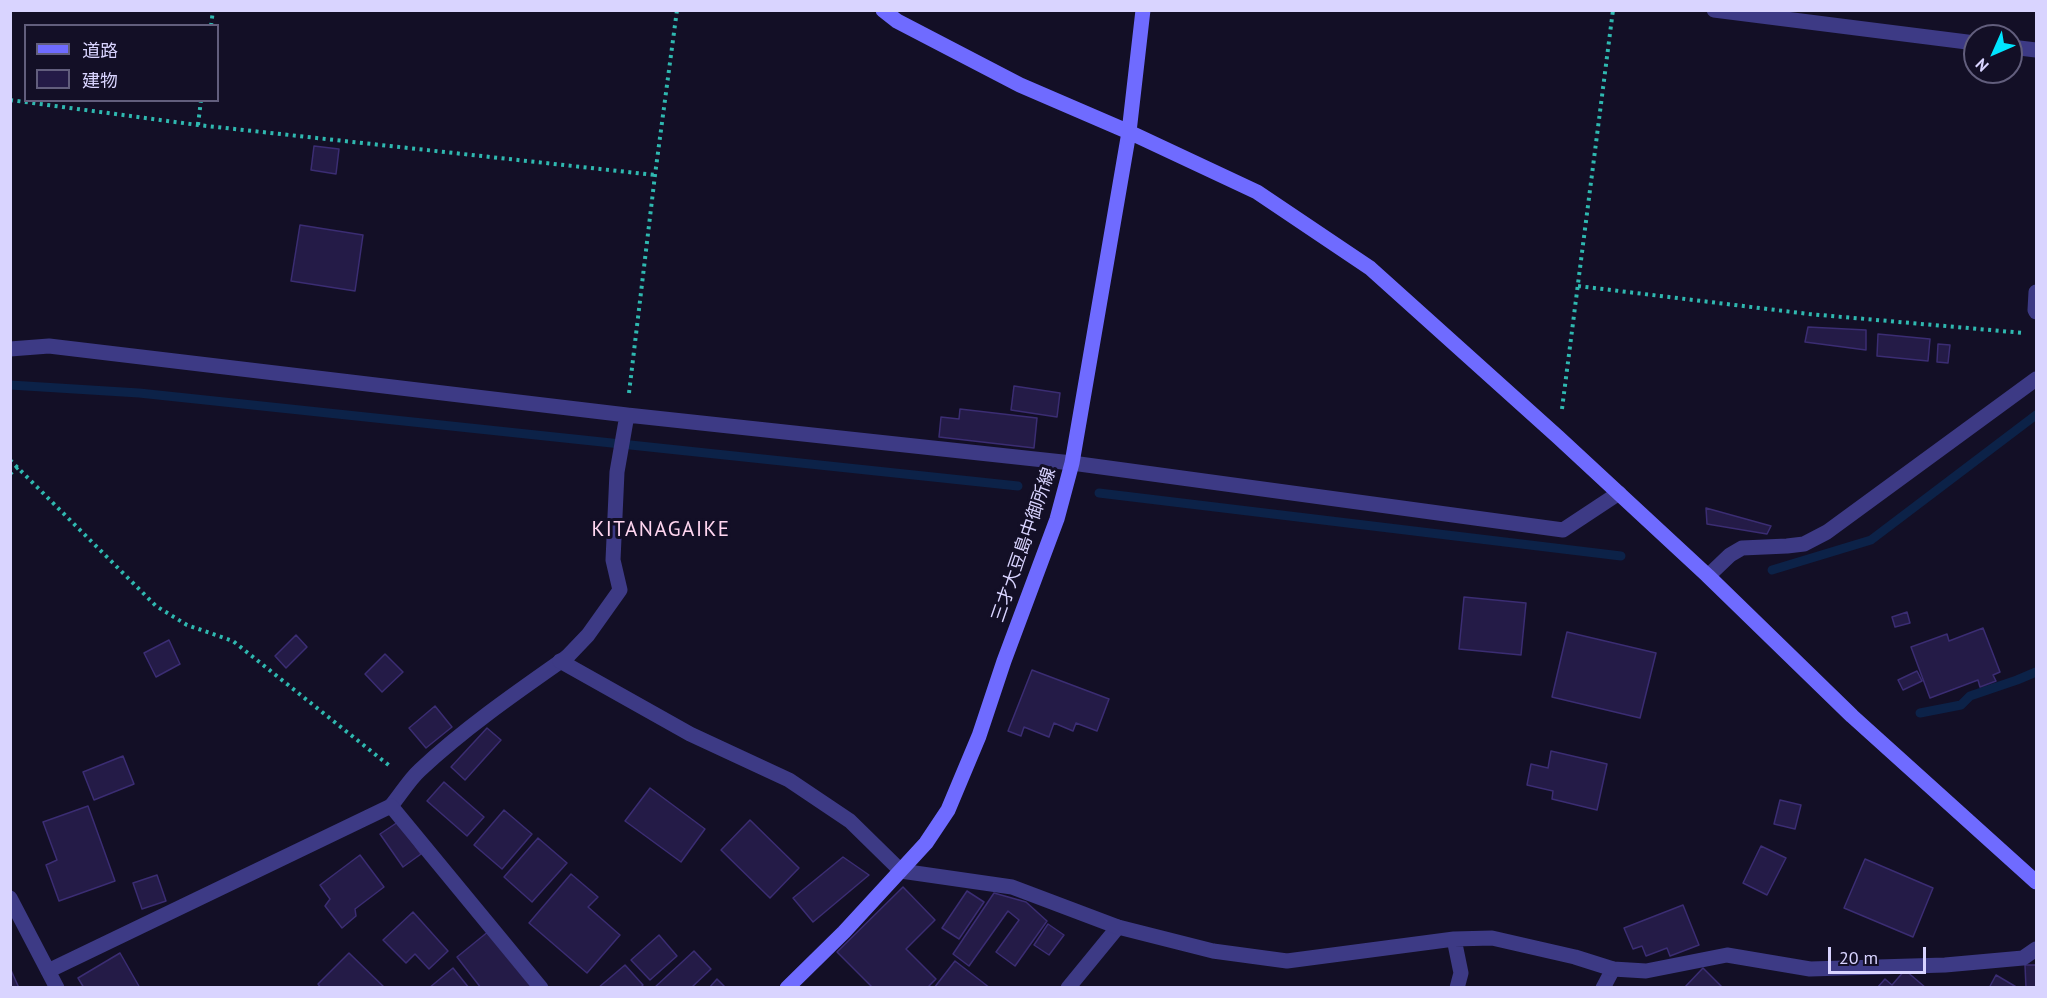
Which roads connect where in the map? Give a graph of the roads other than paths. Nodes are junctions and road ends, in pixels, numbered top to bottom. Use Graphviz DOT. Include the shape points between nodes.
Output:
graph roads {
  1 [pos="883,10"];
  2 [pos="1143,10"];
  3 [pos="1714,10"];
  4 [pos="1963,41"];
  5 [pos="1128,132"];
  6 [pos="2037,292"];
  7 [pos="2037,312"];
  8 [pos="10,349"];
  9 [pos="2037,379"];
  10 [pos="627,415"];
  11 [pos="1070,470"];
  12 [pos="1619,493"];
  13 [pos="1708,576"];
  14 [pos="564,659"];
  15 [pos="391,806"];
  16 [pos="901,871"];
  17 [pos="2037,882"];
  18 [pos="10,898"];
  19 [pos="1118,927"];
  20 [pos="1454,939"];
  21 [pos="2037,949"];
  22 [pos="1613,969"];
  23 [pos="48,971"];
  24 [pos="57,987"];
  25 [pos="541,987"];
  26 [pos="788,987"];
  27 [pos="1068,987"];
  28 [pos="1457,987"];
  29 [pos="1603,987"];
  1 -- 5 [label="street" via="1020,85"];
  2 -- 5 [label="street, 三才大豆島中御所線"];
  3 -- 4 [label="street"];
  5 -- 11 [label="street, 三才大豆島中御所線"];
  5 -- 12 [label="street" via="1257,192 1370,268"];
  6 -- 7 [label="street"];
  8 -- 10 [label="street" via="49,346"];
  9 -- 13 [label="street" via="1827,532 1804,544 1742,548"];
  10 -- 11 [label="street"];
  10 -- 14 [label="street" via="617,472 613,560 620,590 588,635"];
  11 -- 12 [label="street" via="1563,530"];
  11 -- 16 [label="street, 三才大豆島中御所線" via="1057,519 979,736 948,810"];
  12 -- 13 [label="street"];
  13 -- 17 [label="street" via="1852,716"];
  14 -- 15 [label="street" via="418,772"];
  14 -- 16 [label="street" via="690,734 789,780 850,821"];
  15 -- 23 [label="street"];
  15 -- 25 [label="street"];
  16 -- 19 [label="street" via="1012,887"];
  16 -- 26 [label="street, 三才大豆島中御所線"];
  18 -- 23 [label="street"];
  19 -- 20 [label="street" via="1214,951 1287,961"];
  19 -- 27 [label="street"];
  20 -- 22 [label="street" via="1492,938"];
  20 -- 28 [label="street" via="1461,973"];
  21 -- 22 [label="street" via="2023,958 1945,965 1810,969 1727,955 1646,971"];
  22 -- 29 [label="street"];
  23 -- 24 [label="street"];
}
